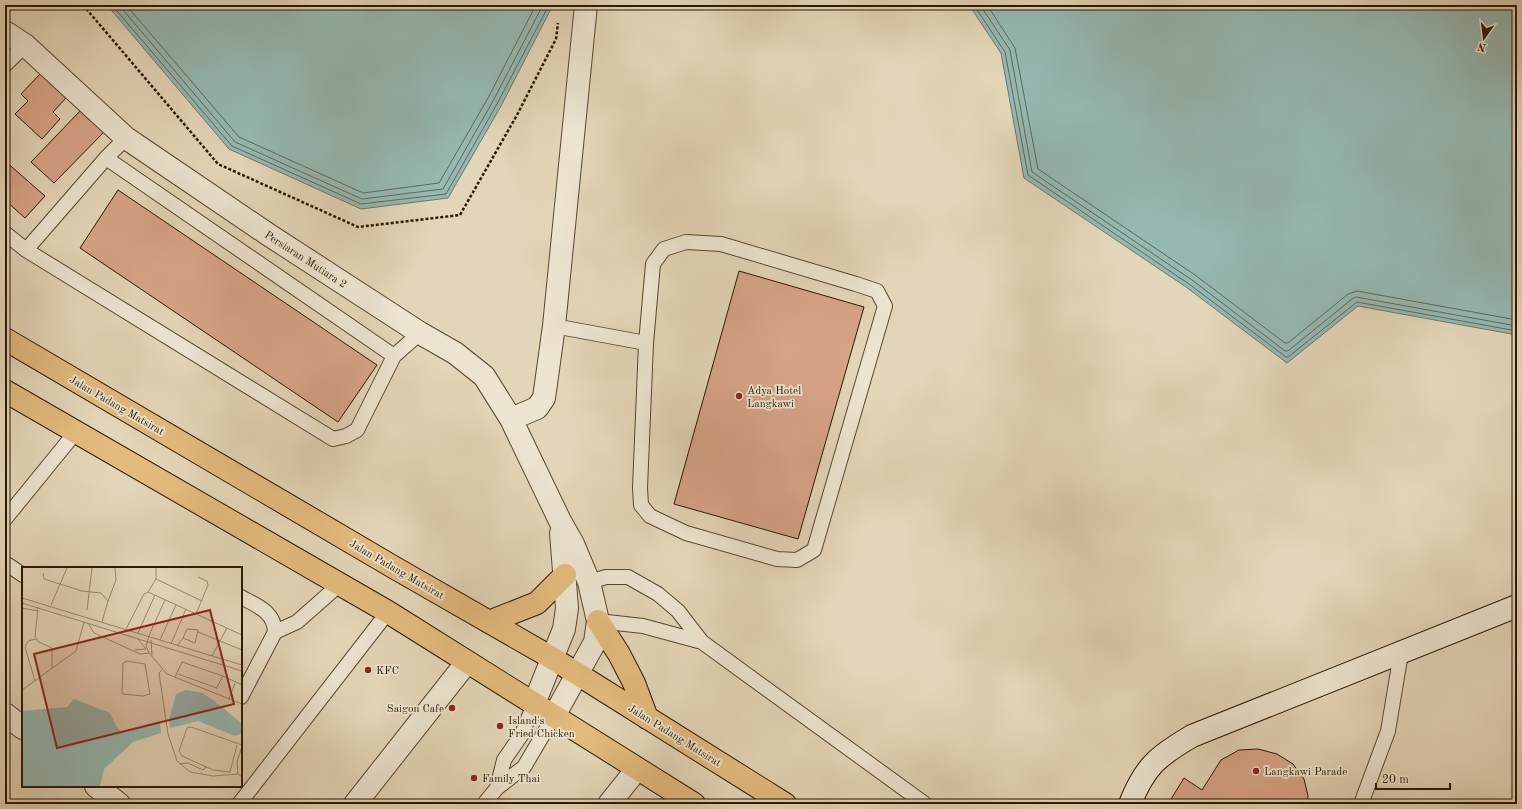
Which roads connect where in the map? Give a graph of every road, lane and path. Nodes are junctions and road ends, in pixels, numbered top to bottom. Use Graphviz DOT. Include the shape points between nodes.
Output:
graph roads {
  1 [pos="83,5"];
  2 [pos="586,5"];
  3 [pos="559,19"];
  4 [pos="5,32"];
  5 [pos="25,45"];
  6 [pos="5,65"];
  7 [pos="126,138"];
  8 [pos="106,158"];
  9 [pos="5,234"];
  10 [pos="26,250"];
  11 [pos="554,326"];
  12 [pos="420,333"];
  13 [pos="5,339"];
  14 [pos="646,342"];
  15 [pos="394,356"];
  16 [pos="5,392"];
  17 [pos="512,420"];
  18 [pos="75,433"];
  19 [pos="5,519"];
  20 [pos="560,521"];
  21 [pos="5,563"];
  22 [pos="22,574"];
  23 [pos="565,575"];
  24 [pos="588,582"];
  25 [pos="340,584"];
  26 [pos="242,598"];
  27 [pos="1517,606"];
  28 [pos="388,612"];
  29 [pos="598,621"];
  30 [pos="489,622"];
  31 [pos="275,632"];
  32 [pos="702,642"];
  33 [pos="1401,653"];
  34 [pos="552,658"];
  35 [pos="467,662"];
  36 [pos="578,674"];
  37 [pos="242,695"];
  38 [pos="534,704"];
  39 [pos="5,714"];
  40 [pos="554,716"];
  41 [pos="647,718"];
  42 [pos="22,727"];
  43 [pos="637,770"];
  44 [pos="97,787"];
  45 [pos="497,788"];
  46 [pos="119,804"];
  47 [pos="239,804"];
  48 [pos="355,804"];
  49 [pos="484,804"];
  50 [pos="609,804"];
  51 [pos="694,804"];
  52 [pos="785,804"];
  53 [pos="925,804"];
  54 [pos="1130,804"];
  55 [pos="1360,804"];
  1 -- 3 [label="path" via="218,164 358,227 460,215 517,115 556,39"];
  2 -- 11 [label="street"];
  4 -- 5 [label="street, Persiaran Mutiara 2"];
  5 -- 6 [label="lane"];
  5 -- 7 [label="street, Persiaran Mutiara 2"];
  7 -- 8 [label="lane"];
  7 -- 12 [label="street, Persiaran Mutiara 2"];
  8 -- 10 [label="lane"];
  8 -- 15 [label="lane"];
  9 -- 10 [label="lane"];
  10 -- 15 [label="lane" via="333,439 357,430"];
  11 -- 14 [label="lane"];
  11 -- 17 [label="street" via="544,398 537,408"];
  12 -- 15 [label="lane"];
  12 -- 17 [label="street, Persiaran Mutiara 2" via="455,353 484,376"];
  13 -- 30 [label="main road, Jalan Padang Matsirat"];
  14 -- 14 [label="lane" via="641,505 650,516 686,533 777,559 798,560 814,550 885,306 877,291 721,244 686,242 664,249 653,264"];
  16 -- 18 [label="main road"];
  17 -- 20 [label="street, Persiaran Mutiara 2"];
  18 -- 19 [label="lane"];
  18 -- 25 [label="main road"];
  20 -- 23 [label="street, Persiaran Mutiara 2"];
  20 -- 24 [label="street, Persiaran Mutiara 2" via="573,544"];
  21 -- 22 [label="lane"];
  23 -- 30 [label="main road" via="537,603"];
  23 -- 34 [label="street, Persiaran Mutiara 2" via="566,620"];
  24 -- 29 [label="street, Persiaran Mutiara 2"];
  24 -- 32 [label="lane" via="606,576 628,577 658,594 678,611"];
  25 -- 28 [label="main road"];
  25 -- 31 [label="lane" via="297,622"];
  26 -- 31 [label="lane" via="268,613 275,623"];
  27 -- 33 [label="street"];
  28 -- 35 [label="main road"];
  28 -- 47 [label="lane"];
  29 -- 32 [label="lane" via="643,626"];
  29 -- 36 [label="street, Persiaran Mutiara 2" via="595,642"];
  29 -- 41 [label="main road" via="634,683"];
  30 -- 34 [label="main road, Jalan Padang Matsirat"];
  31 -- 37 [label="lane"];
  32 -- 53 [label="lane"];
  33 -- 54 [label="street" via="1192,736 1154,762 1138,784"];
  33 -- 55 [label="lane" via="1388,731"];
  34 -- 36 [label="main road, Jalan Padang Matsirat"];
  34 -- 38 [label="street, Persiaran Mutiara 2"];
  35 -- 38 [label="main road"];
  35 -- 48 [label="street"];
  36 -- 40 [label="street, Persiaran Mutiara 2"];
  36 -- 41 [label="main road, Jalan Padang Matsirat"];
  38 -- 40 [label="main road"];
  38 -- 45 [label="lane" via="522,734 504,760"];
  39 -- 42 [label="street"];
  40 -- 43 [label="main road"];
  40 -- 45 [label="lane" via="524,767"];
  41 -- 52 [label="main road, Jalan Padang Matsirat"];
  43 -- 50 [label="street"];
  43 -- 51 [label="main road"];
  44 -- 46 [label="street"];
  45 -- 49 [label="lane"];
}
